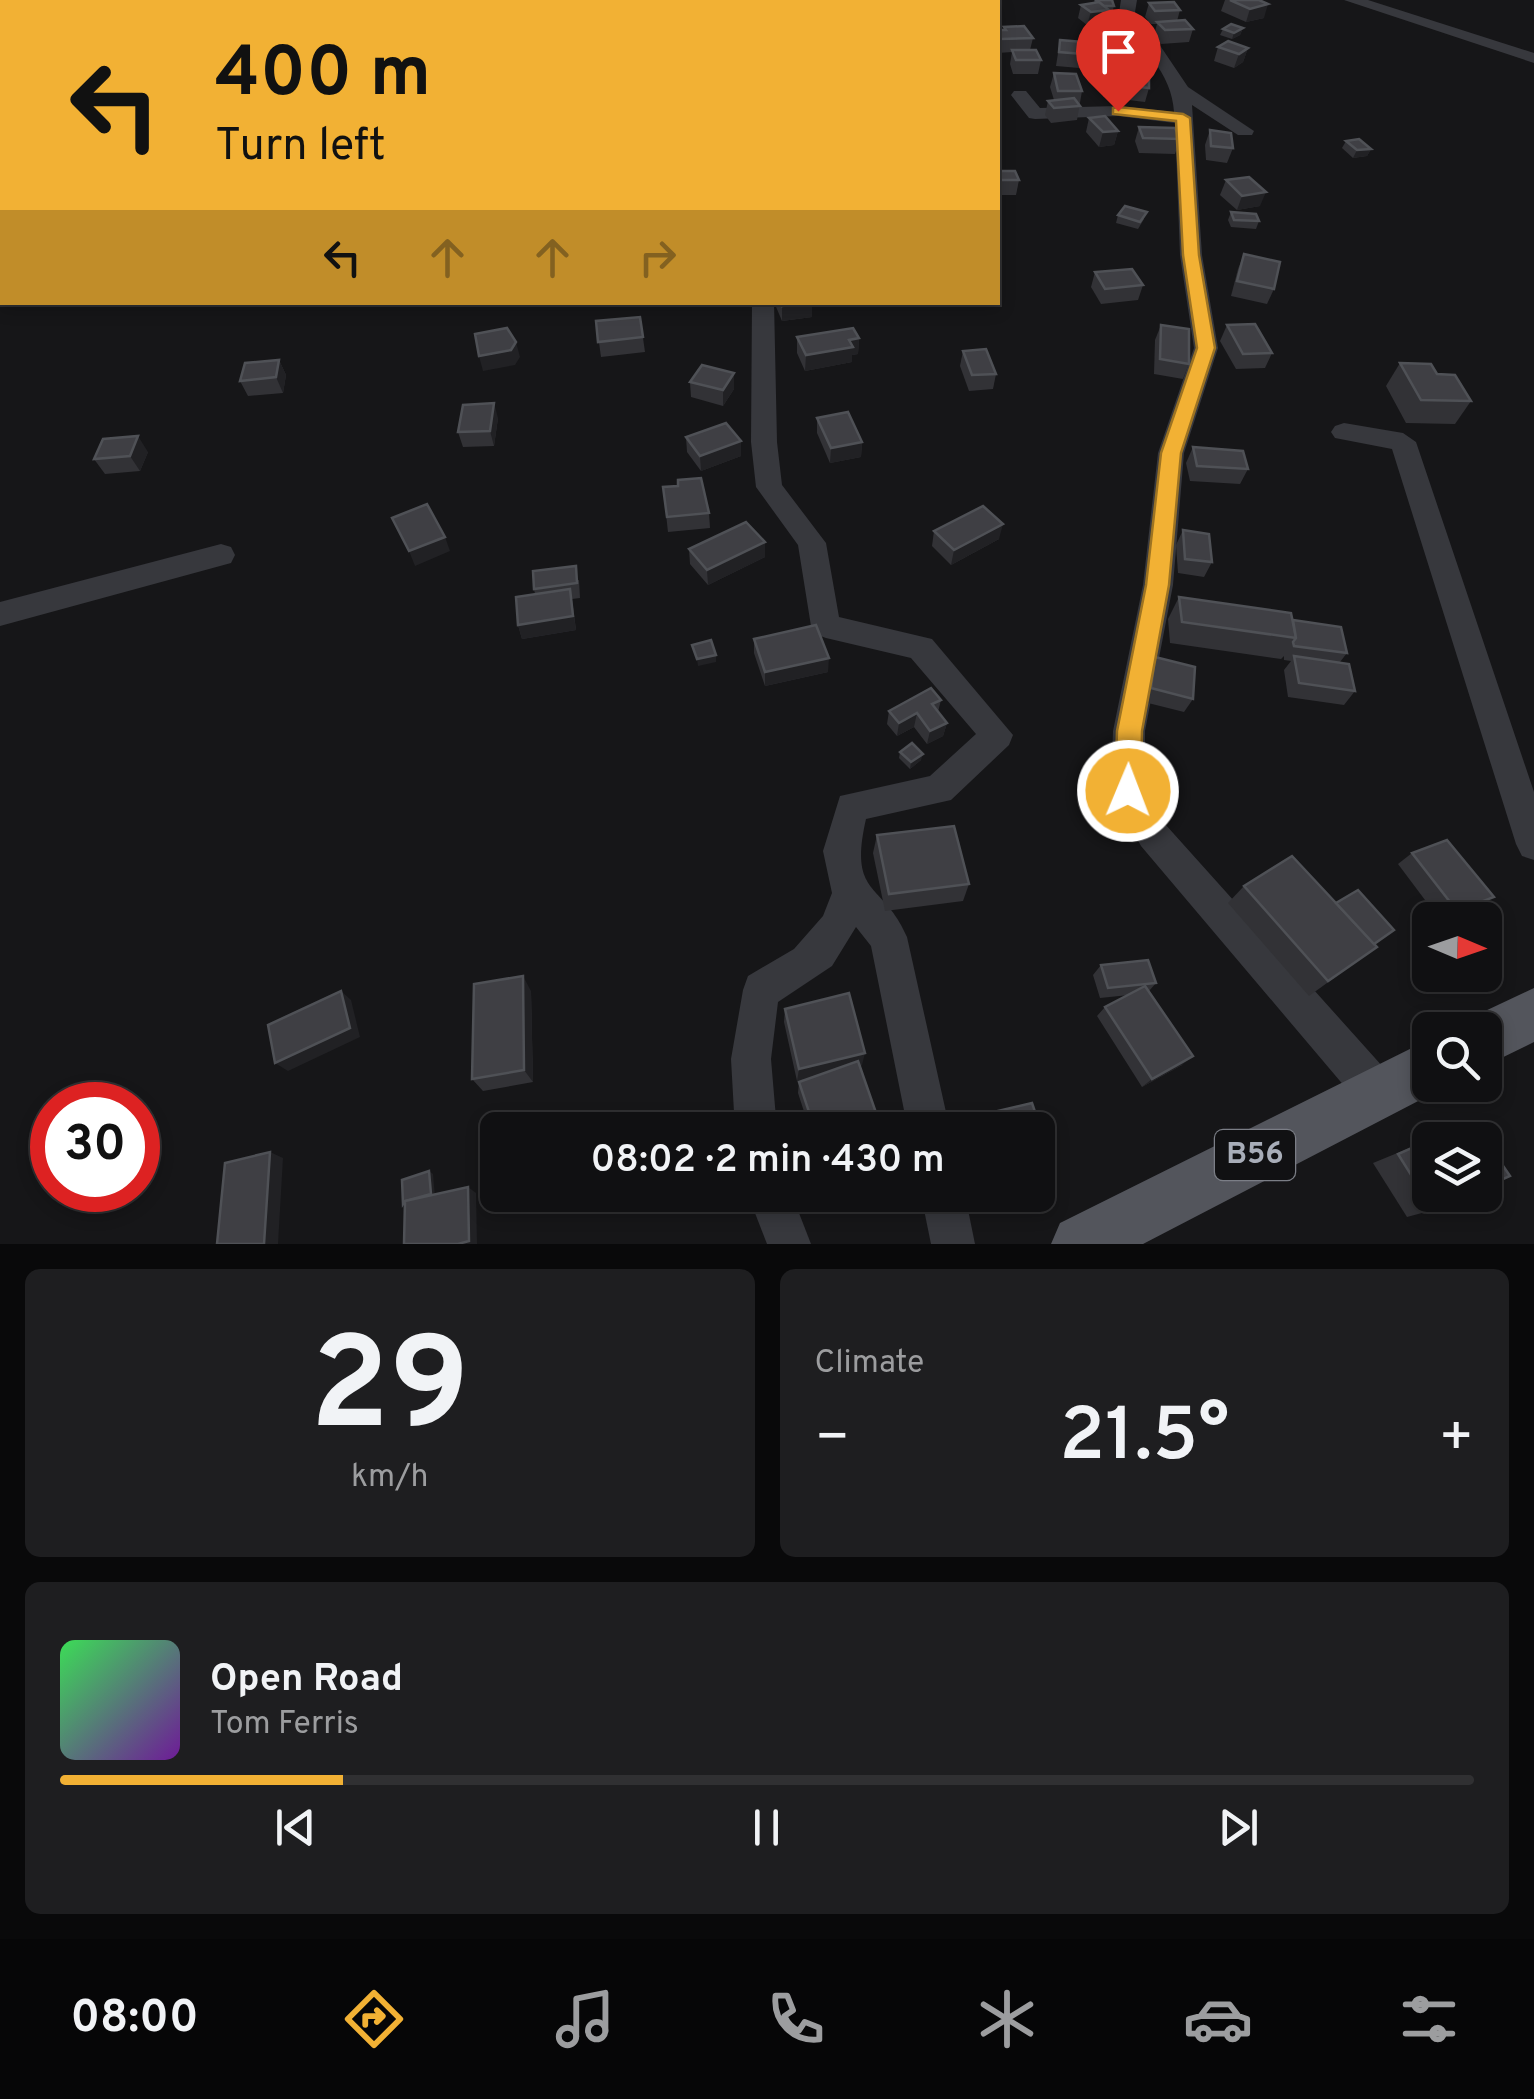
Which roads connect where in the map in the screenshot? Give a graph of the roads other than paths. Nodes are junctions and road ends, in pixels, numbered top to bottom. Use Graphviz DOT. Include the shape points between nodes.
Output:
graph roads {
  1 [pos="1129,0"];
  2 [pos="1352,0"];
  3 [pos="1534,58"];
  4 [pos="1020,95"];
  5 [pos="1183,104"];
  6 [pos="1245,131"];
  7 [pos="763,305"];
  8 [pos="1344,432"];
  9 [pos="221,555"];
  10 [pos="0,614"];
  11 [pos="1534,844"];
  12 [pos="850,894"];
  13 [pos="1534,1014"];
  14 [pos="1502,1030"];
  15 [pos="1412,1075"];
  16 [pos="1378,1092"];
  17 [pos="752,1112"];
  18 [pos="925,1112"];
  19 [pos="777,1212"];
  20 [pos="947,1212"];
  21 [pos="789,1244"];
  22 [pos="954,1244"];
  23 [pos="1081,1244"];
  1 -- 5 [label="street" via="1126,18 1150,44"];
  2 -- 3 [label="street"];
  4 -- 5 [label="street" via="1035,114"];
  5 -- 6 [label="street"];
  5 -- 16 [label="street" via="1191,255 1206,348 1171,453 1158,585 1129,731 1128,791 1153,835"];
  7 -- 12 [label="street" via="769,487 812,544 826,626 921,648 997,735 938,788 852,807 841,851"];
  8 -- 11 [label="street" via="1403,442"];
  9 -- 10 [label="street"];
  12 -- 17 [label="street" via="822,954 762,990 754,1019"];
  12 -- 18 [label="street" via="888,937"];
  13 -- 14 [label="main road"];
  15 -- 16 [label="main road, B56"];
  16 -- 23 [label="main road, B56"];
  19 -- 21 [label="street"];
  20 -- 22 [label="street"];
}
